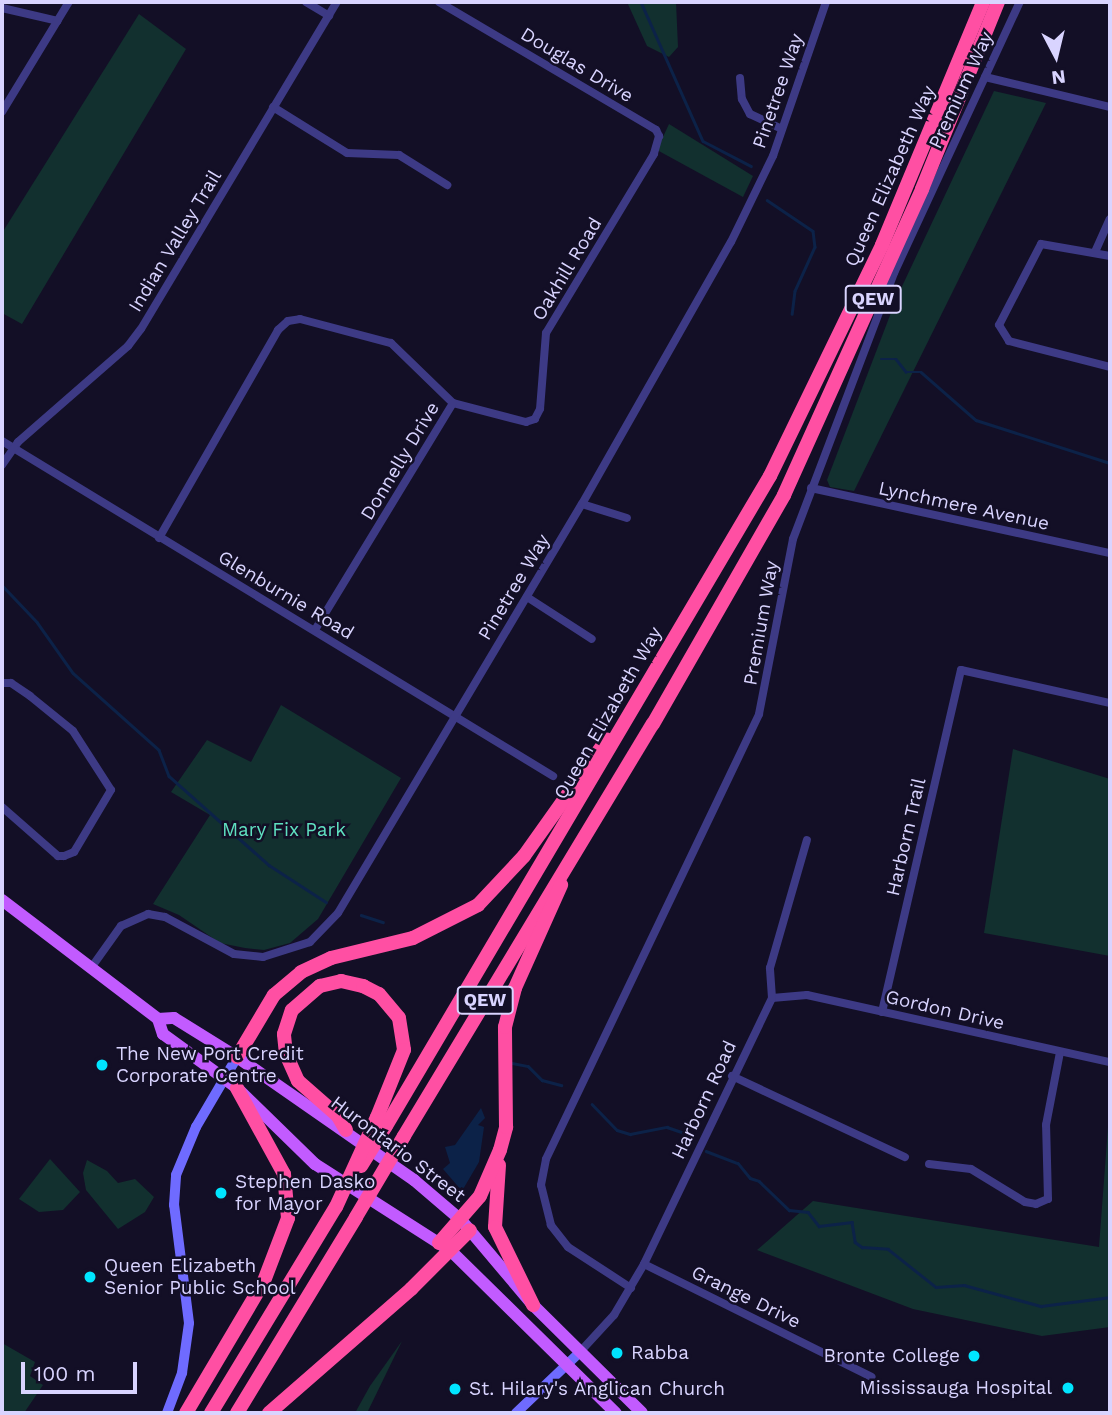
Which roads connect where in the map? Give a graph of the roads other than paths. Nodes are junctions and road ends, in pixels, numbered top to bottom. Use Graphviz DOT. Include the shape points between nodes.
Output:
graph roads {
  1 [pos="69,2"];
  2 [pos="306,2"];
  3 [pos="337,2"];
  4 [pos="439,2"];
  5 [pos="823,2"];
  6 [pos="983,2"];
  7 [pos="998,2"];
  8 [pos="1020,2"];
  9 [pos="2,8"];
  10 [pos="329,16"];
  11 [pos="58,21"];
  12 [pos="985,77"];
  13 [pos="740,78"];
  14 [pos="273,107"];
  15 [pos="1110,107"];
  16 [pos="2,112"];
  17 [pos="782,129"];
  18 [pos="659,136"];
  19 [pos="447,185"];
  20 [pos="1110,219"];
  21 [pos="1095,252"];
  22 [pos="1110,256"];
  23 [pos="1110,367"];
  24 [pos="453,403"];
  25 [pos="2,441"];
  26 [pos="11,449"];
  27 [pos="2,465"];
  28 [pos="811,488"];
  29 [pos="582,504"];
  30 [pos="627,519"];
  31 [pos="159,538"];
  32 [pos="1110,553"];
  33 [pos="527,597"];
  34 [pos="315,630"];
  35 [pos="592,639"];
  36 [pos="2,683"];
  37 [pos="1110,703"];
  38 [pos="453,714"];
  39 [pos="627,718"];
  40 [pos="554,776"];
  41 [pos="2,807"];
  42 [pos="807,840"];
  43 [pos="568,864"];
  44 [pos="2,900"];
  45 [pos="91,968"];
  46 [pos="772,998"];
  47 [pos="882,1012"];
  48 [pos="158,1019"];
  49 [pos="1060,1052"];
  50 [pos="237,1057"];
  51 [pos="1110,1062"];
  52 [pos="732,1076"];
  53 [pos="223,1078"];
  54 [pos="237,1088"];
  55 [pos="382,1121"];
  56 [pos="346,1130"];
  57 [pos="500,1150"];
  58 [pos="905,1157"];
  59 [pos="929,1164"];
  60 [pos="466,1226"];
  61 [pos="445,1247"];
  62 [pos="644,1264"];
  63 [pos="631,1288"];
  64 [pos="533,1305"];
  65 [pos="579,1353"];
  66 [pos="565,1367"];
  67 [pos="872,1377"];
  68 [pos="167,1413"];
  69 [pos="186,1413"];
  70 [pos="211,1413"];
  71 [pos="237,1413"];
  72 [pos="269,1413"];
  73 [pos="516,1413"];
  74 [pos="616,1413"];
  75 [pos="642,1413"];
  1 -- 11 [label="street"];
  2 -- 10 [label="street"];
  3 -- 10 [label="street, Indian Valley Trail"];
  4 -- 18 [label="street, Douglas Drive" via="656,130"];
  5 -- 17 [label="street, Pinetree Way"];
  6 -- 39 [label="highway, Queen Elizabeth Way / QEW" via="906,189 813,392 763,488"];
  7 -- 43 [label="highway, Queen Elizabeth Way / QEW" via="922,189 790,483"];
  8 -- 12 [label="street, Premium Way"];
  9 -- 11 [label="street"];
  10 -- 14 [label="street, Indian Valley Trail"];
  11 -- 16 [label="street"];
  12 -- 15 [label="street"];
  12 -- 28 [label="street, Premium Way" via="898,263"];
  13 -- 17 [label="street" via="745,108"];
  14 -- 19 [label="street" via="347,153 398,155"];
  14 -- 26 [label="street, Indian Valley Trail" via="128,346"];
  17 -- 29 [label="street, Pinetree Way" via="731,242"];
  18 -- 24 [label="street, Oakhill Road" via="654,154 546,333 540,410 535,419 526,422"];
  20 -- 21 [label="street"];
  21 -- 22 [label="street"];
  21 -- 23 [label="street" via="1041,244 1000,320 1000,331 1009,341"];
  24 -- 31 [label="street, Donnelly Drive" via="379,336 300,319 288,321 278,330"];
  24 -- 34 [label="street, Donnelly Drive"];
  25 -- 26 [label="street, Glenburnie Road"];
  26 -- 27 [label="street, Indian Valley Trail"];
  26 -- 31 [label="street, Glenburnie Road"];
  28 -- 32 [label="street, Lynchmere Avenue"];
  28 -- 63 [label="street, Premium Way" via="787,560 771,668 759,714 542,1171 543,1200 559,1236"];
  29 -- 30 [label="street"];
  29 -- 33 [label="street, Pinetree Way"];
  31 -- 34 [label="street, Glenburnie Road"];
  33 -- 35 [label="street"];
  33 -- 38 [label="street, Pinetree Way"];
  34 -- 38 [label="street, Glenburnie Road"];
  36 -- 41 [label="street" via="11,683 73,731 111,790 74,852 64,856"];
  37 -- 47 [label="street, Harborn Trail" via="961,670"];
  38 -- 40 [label="street, Glenburnie Road"];
  38 -- 45 [label="street, Pinetree Way" via="338,913 310,942 274,956 234,954 165,917 148,914 121,926"];
  39 -- 50 [label="highway" via="592,756 524,856 478,905 414,939 331,958 301,972 274,995"];
  39 -- 55 [label="highway, Queen Elizabeth Way / QEW"];
  42 -- 46 [label="street, Harborn Road" via="774,950 769,985"];
  43 -- 57 [label="highway" via="555,905 515,988 505,1027 506,1127"];
  43 -- 71 [label="highway, Queen Elizabeth Way / QEW, bridge"];
  44 -- 45 [label="main road, Hurontario Street"];
  45 -- 48 [label="main road, Hurontario Street"];
  46 -- 47 [label="street, Gordon Drive" via="807,995"];
  46 -- 52 [label="street, Harborn Road"];
  47 -- 49 [label="street, Gordon Drive"];
  48 -- 50 [label="main road, Hurontario Street" via="174,1018"];
  48 -- 53 [label="main road, Hurontario Street" via="163,1034"];
  49 -- 51 [label="street, Gordon Drive"];
  49 -- 59 [label="street" via="1046,1125 1050,1187 1044,1202 1025,1202 971,1169"];
  50 -- 53 [label="street"];
  50 -- 56 [label="main road, Hurontario Street"];
  52 -- 58 [label="street"];
  52 -- 62 [label="street, Harborn Road"];
  53 -- 54 [label="main road, Hurontario Street"];
  53 -- 68 [label="street" via="176,1175 174,1205 190,1323 180,1383"];
  54 -- 61 [label="main road, Hurontario Street" via="288,1143 315,1164"];
  54 -- 69 [label="highway" via="284,1174 288,1218 264,1281"];
  55 -- 56 [label="highway" via="404,1050 399,1018 379,994 363,986 341,981 320,986 292,1010 284,1034 286,1054 299,1081 338,1116"];
  55 -- 70 [label="highway, Queen Elizabeth Way / QEW, bridge" via="336,1207"];
  56 -- 60 [label="main road, Hurontario Street"];
  57 -- 60 [label="highway"];
  57 -- 64 [label="highway" via="495,1227"];
  60 -- 61 [label="highway"];
  60 -- 64 [label="main road, Hurontario Street"];
  61 -- 66 [label="main road, Hurontario Street"];
  61 -- 72 [label="highway"];
  62 -- 63 [label="street, Harborn Road"];
  62 -- 67 [label="street, Grange Drive"];
  63 -- 65 [label="street, Harborn Road" via="614,1315"];
  64 -- 65 [label="main road, Hurontario Street"];
  65 -- 66 [label="street"];
  65 -- 75 [label="main road, Hurontario Street"];
  66 -- 73 [label="street"];
  66 -- 74 [label="main road, Hurontario Street"];
}
